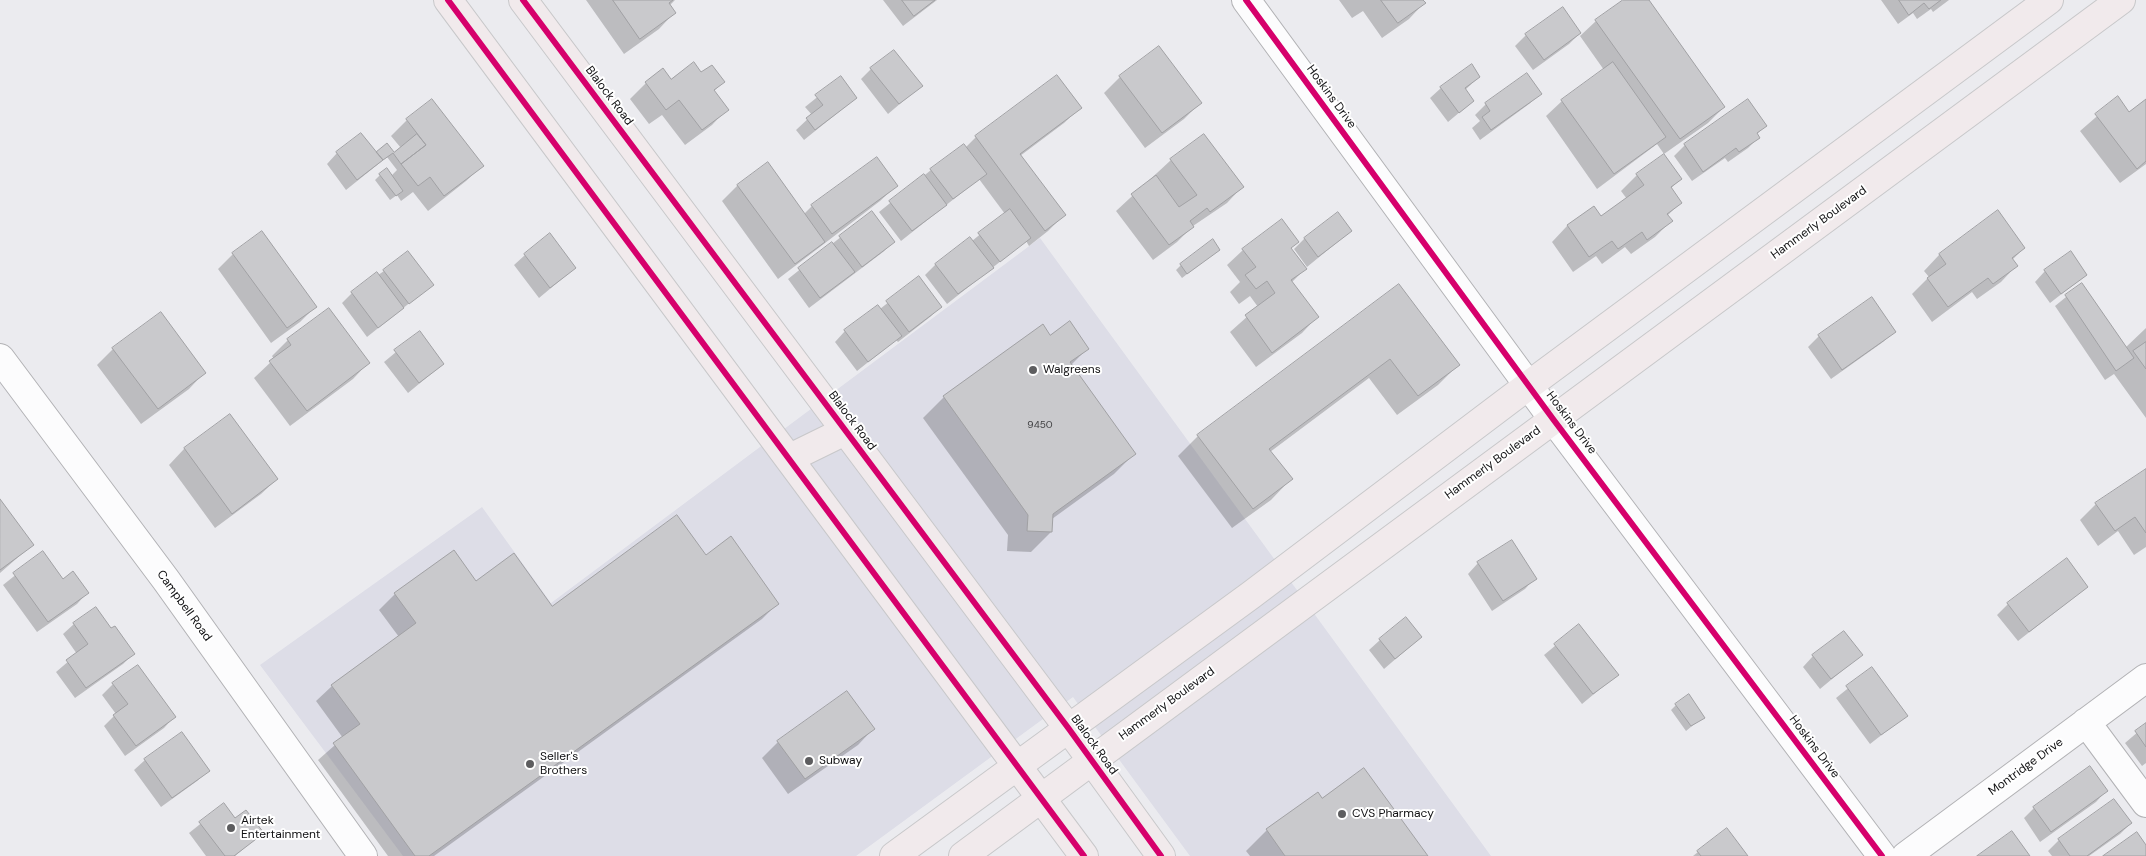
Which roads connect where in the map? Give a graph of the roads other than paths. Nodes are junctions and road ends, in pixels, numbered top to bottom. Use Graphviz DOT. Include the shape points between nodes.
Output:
graph roads {
  1 [pos="448,0"];
  2 [pos="523,0"];
  3 [pos="1246,0"];
  4 [pos="2049,0"];
  5 [pos="2121,0"];
  6 [pos="1933,86"];
  7 [pos="1957,121"];
  8 [pos="0,358"];
  9 [pos="1529,385"];
  10 [pos="1553,419"];
  11 [pos="845,431"];
  12 [pos="790,458"];
  13 [pos="2146,678"];
  14 [pos="2086,722"];
  15 [pos="1069,729"];
  16 [pos="1090,760"];
  17 [pos="1017,766"];
  18 [pos="1042,798"];
  19 [pos="2146,803"];
  20 [pos="363,856"];
  21 [pos="894,856"];
  22 [pos="963,856"];
  23 [pos="1084,856"];
  24 [pos="1160,856"];
  25 [pos="1882,856"];
  26 [pos="1906,856"];
  1 -- 12 [label="main road"];
  2 -- 11 [label="main road, Blalock Road"];
  3 -- 9 [label="street, Hoskins Drive"];
  4 -- 6 [label="main road"];
  5 -- 7 [label="main road, Hammerly Boulevard"];
  6 -- 7 [label="main road"];
  6 -- 9 [label="main road"];
  7 -- 10 [label="main road, Hammerly Boulevard"];
  8 -- 20 [label="street, Campbell Road" via="166,580"];
  9 -- 10 [label="street, Hoskins Drive"];
  9 -- 15 [label="main road"];
  10 -- 16 [label="main road, Hammerly Boulevard"];
  10 -- 25 [label="street, Hoskins Drive"];
  11 -- 12 [label="main road"];
  11 -- 15 [label="main road, Blalock Road"];
  12 -- 17 [label="main road"];
  13 -- 14 [label="street, Montridge Drive"];
  14 -- 19 [label="street"];
  14 -- 26 [label="street, Montridge Drive"];
  15 -- 16 [label="main road, Blalock Road"];
  15 -- 17 [label="main road"];
  16 -- 18 [label="main road, Hammerly Boulevard"];
  16 -- 24 [label="main road, Blalock Road"];
  17 -- 18 [label="main road"];
  17 -- 21 [label="main road"];
  18 -- 22 [label="main road, Hammerly Boulevard"];
  18 -- 23 [label="main road"];
}
